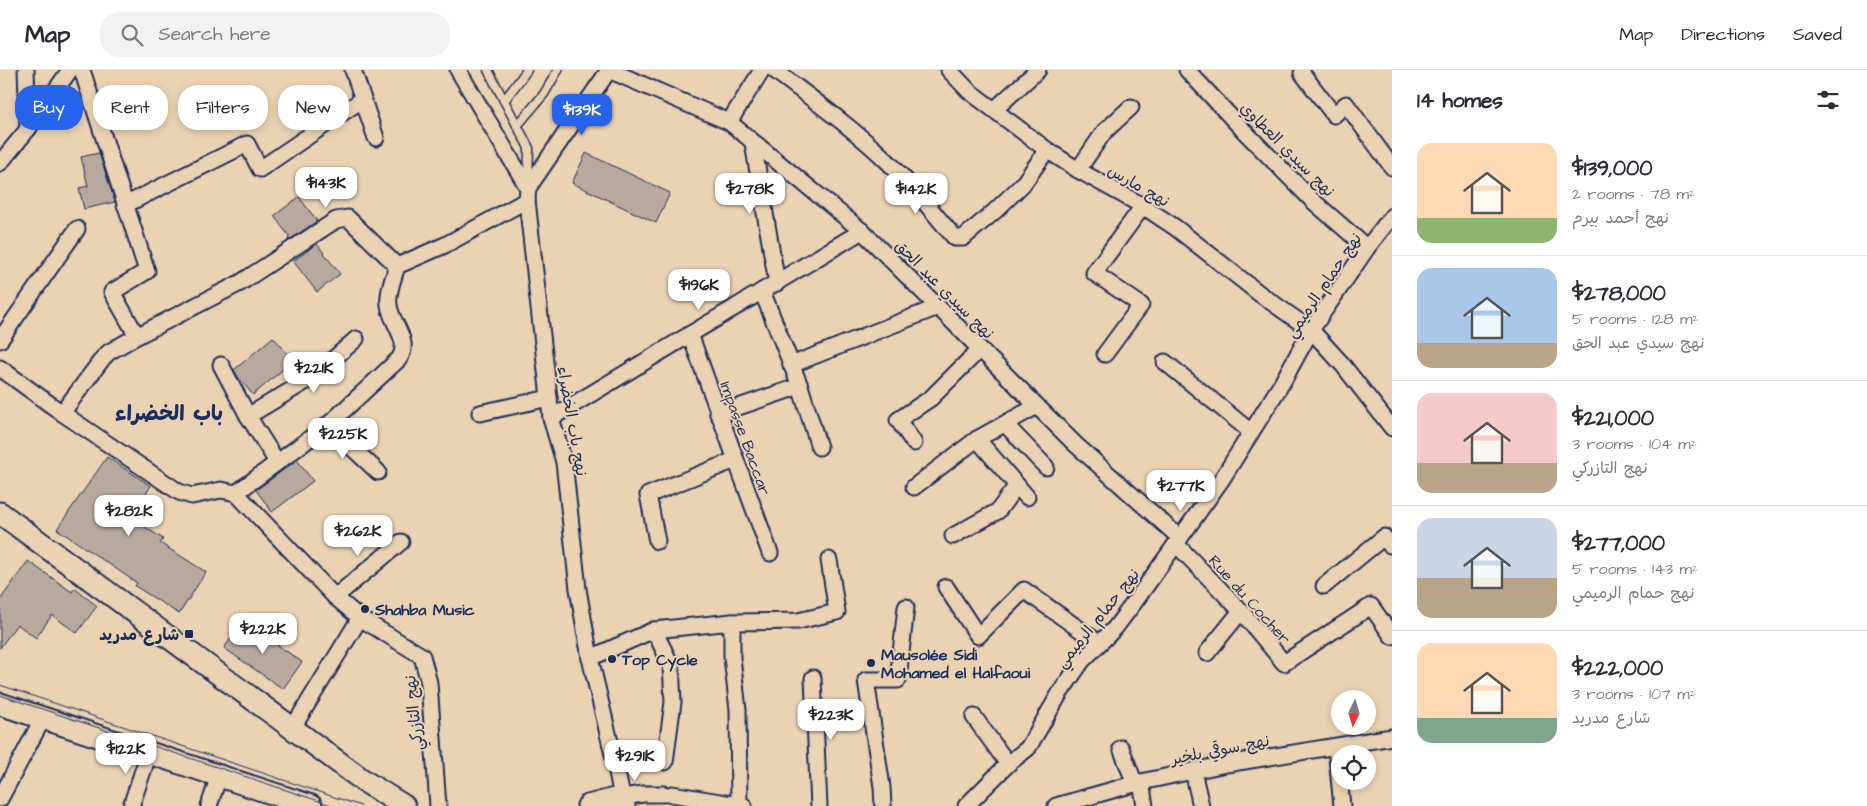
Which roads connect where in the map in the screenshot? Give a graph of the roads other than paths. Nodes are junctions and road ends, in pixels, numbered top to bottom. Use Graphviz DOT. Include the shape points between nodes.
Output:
graph roads {
  1 [pos="26,70"];
  2 [pos="70,70"];
  3 [pos="82,70"];
  4 [pos="353,70"];
  5 [pos="458,70"];
  6 [pos="527,70"];
  7 [pos="558,70"];
  8 [pos="609,70"];
  9 [pos="762,70"];
  10 [pos="774,70"];
  11 [pos="949,70"];
  12 [pos="1038,70"];
  13 [pos="1187,70"];
  14 [pos="490,71"];
  15 [pos="1302,73"];
  16 [pos="27,85"];
  17 [pos="59,85"];
  18 [pos="364,99"];
  19 [pos="504,101"];
  20 [pos="1131,107"];
  21 [pos="994,110"];
  22 [pos="729,122"];
  23 [pos="517,126"];
  24 [pos="27,130"];
  25 [pos="376,138"];
  26 [pos="753,143"];
  27 [pos="1047,150"];
  28 [pos="0,163"];
  29 [pos="1392,167"];
  30 [pos="1078,170"];
  31 [pos="527,194"];
  32 [pos="125,205"];
  33 [pos="1143,206"];
  34 [pos="1392,216"];
  35 [pos="77,229"];
  36 [pos="862,231"];
  37 [pos="1367,248"];
  38 [pos="397,266"];
  39 [pos="777,282"];
  40 [pos="762,291"];
  41 [pos="938,307"];
  42 [pos="1312,330"];
  43 [pos="690,334"];
  44 [pos="137,336"];
  45 [pos="356,339"];
  46 [pos="0,340"];
  47 [pos="980,349"];
  48 [pos="1105,354"];
  49 [pos="1165,362"];
  50 [pos="221,365"];
  51 [pos="791,365"];
  52 [pos="0,368"];
  53 [pos="800,386"];
  54 [pos="549,398"];
  55 [pos="1037,406"];
  56 [pos="1387,410"];
  57 [pos="62,413"];
  58 [pos="480,413"];
  59 [pos="718,414"];
  60 [pos="248,416"];
  61 [pos="551,418"];
  62 [pos="1005,424"];
  63 [pos="328,425"];
  64 [pos="1392,428"];
  65 [pos="1251,432"];
  66 [pos="977,439"];
  67 [pos="914,443"];
  68 [pos="819,447"];
  69 [pos="735,460"];
  70 [pos="277,462"];
  71 [pos="1046,467"];
  72 [pos="378,472"];
  73 [pos="1017,485"];
  74 [pos="914,487"];
  75 [pos="236,493"];
  76 [pos="1027,497"];
  77 [pos="0,512"];
  78 [pos="953,536"];
  79 [pos="656,541"];
  80 [pos="1178,541"];
  81 [pos="402,542"];
  82 [pos="1392,543"];
  83 [pos="770,553"];
  84 [pos="829,560"];
  85 [pos="1324,586"];
  86 [pos="946,588"];
  87 [pos="335,597"];
  88 [pos="906,607"];
  89 [pos="1241,611"];
  90 [pos="360,618"];
  91 [pos="732,622"];
  92 [pos="654,630"];
  93 [pos="1392,636"];
  94 [pos="1100,643"];
  95 [pos="1207,653"];
  96 [pos="590,658"];
  97 [pos="813,678"];
  98 [pos="0,704"];
  99 [pos="43,718"];
  100 [pos="974,718"];
  101 [pos="292,729"];
  102 [pos="1392,738"];
  103 [pos="1348,745"];
  104 [pos="1121,748"];
  105 [pos="1331,748"];
  106 [pos="149,753"];
  107 [pos="665,762"];
  108 [pos="1008,764"];
  109 [pos="1193,771"];
  110 [pos="219,776"];
  111 [pos="1138,783"];
  112 [pos="1340,790"];
  113 [pos="0,799"];
  114 [pos="623,802"];
  115 [pos="131,806"];
  116 [pos="209,806"];
  117 [pos="311,806"];
  118 [pos="404,806"];
  119 [pos="438,806"];
  120 [pos="588,806"];
  121 [pos="741,806"];
  122 [pos="819,806"];
  123 [pos="883,806"];
  124 [pos="966,806"];
  125 [pos="1056,806"];
  126 [pos="1145,806"];
  127 [pos="1201,806"];
  128 [pos="1342,806"];
  1 -- 16 [label="street"];
  2 -- 17 [label="street"];
  3 -- 32 [label="street"];
  4 -- 18 [label="street"];
  5 -- 31 [label="street, نهج باب الخضراء"];
  6 -- 19 [label="lane"];
  7 -- 23 [label="lane" via="544,94"];
  8 -- 22 [label="street, نهج سيدي عبد الحق"];
  8 -- 31 [label="street"];
  9 -- 22 [label="street"];
  10 -- 27 [label="street" via="883,157 955,238 963,238 995,211 1023,184"];
  11 -- 21 [label="street, نهج مارس"];
  12 -- 21 [label="street"];
  13 -- 37 [label="street, نهج سيدي العطاوي" via="1313,201"];
  14 -- 19 [label="lane"];
  15 -- 29 [label="street" via="1334,115 1346,104"];
  18 -- 25 [label="street"];
  18 -- 32 [label="street" via="260,169 247,144"];
  19 -- 23 [label="lane"];
  20 -- 30 [label="street" via="1104,132"];
  21 -- 27 [label="street, نهج مارس"];
  22 -- 26 [label="street, نهج سيدي عبد الحق"];
  23 -- 31 [label="lane" via="529,148"];
  24 -- 28 [label="street"];
  26 -- 36 [label="street, نهج سيدي عبد الحق"];
  26 -- 39 [label="street"];
  27 -- 30 [label="street, نهج مارس"];
  30 -- 33 [label="street, نهج مارس"];
  31 -- 38 [label="street" via="445,245"];
  31 -- 54 [label="street, نهج باب الخضراء"];
  32 -- 44 [label="street" via="147,272 112,292"];
  33 -- 42 [label="street, نهج مارس"];
  33 -- 48 [label="street" via="1094,273 1141,305"];
  34 -- 37 [label="street, نهج حمام الرميمي"];
  35 -- 46 [label="street"];
  36 -- 39 [label="street"];
  36 -- 41 [label="street, نهج سيدي عبد الحق"];
  37 -- 42 [label="street, نهج حمام الرميمي"];
  38 -- 44 [label="street" via="348,218 336,220 240,283"];
  38 -- 63 [label="street" via="388,304 404,353"];
  39 -- 40 [label="street"];
  40 -- 43 [label="street"];
  40 -- 51 [label="street"];
  41 -- 47 [label="street, نهج سيدي عبد الحق"];
  41 -- 51 [label="street"];
  42 -- 56 [label="street, نهج مارس"];
  42 -- 65 [label="street, نهج حمام الرميمي"];
  43 -- 59 [label="street, Impasse Baccar"];
  43 -- 61 [label="street"];
  44 -- 57 [label="street" via="103,358"];
  45 -- 60 [label="street" via="312,377"];
  47 -- 55 [label="street, نهج سيدي عبد الحق"];
  47 -- 67 [label="street" via="931,398 898,420"];
  49 -- 65 [label="street"];
  50 -- 60 [label="street"];
  51 -- 53 [label="street"];
  52 -- 57 [label="street"];
  53 -- 59 [label="street"];
  53 -- 68 [label="street"];
  54 -- 58 [label="street"];
  54 -- 61 [label="street, نهج باب الخضراء"];
  55 -- 62 [label="street"];
  55 -- 80 [label="street, نهج سيدي عبد الحق"];
  56 -- 64 [label="street, نهج مارس"];
  57 -- 75 [label="street" via="184,494 202,495 221,490"];
  59 -- 69 [label="street, Impasse Baccar"];
  60 -- 70 [label="street"];
  61 -- 96 [label="street, نهج باب الخضراء" via="564,462 578,589"];
  62 -- 66 [label="street"];
  62 -- 71 [label="street"];
  63 -- 70 [label="street"];
  63 -- 72 [label="street"];
  65 -- 80 [label="street, نهج حمام الرميمي"];
  66 -- 73 [label="street"];
  66 -- 74 [label="street"];
  69 -- 79 [label="street" via="648,495"];
  69 -- 83 [label="street, Impasse Baccar"];
  70 -- 75 [label="street"];
  73 -- 76 [label="street"];
  73 -- 78 [label="street" via="998,511"];
  75 -- 87 [label="street, نهج التازركي"];
  77 -- 101 [label="street"];
  80 -- 89 [label="street, Rue du Cocher"];
  80 -- 94 [label="street, نهج حمام الرميمي" via="1115,628"];
  81 -- 87 [label="street"];
  82 -- 85 [label="street" via="1390,545 1384,537"];
  84 -- 91 [label="street" via="837,612 798,621"];
  86 -- 94 [label="street" via="978,636 1024,590"];
  87 -- 90 [label="street, نهج التازركي"];
  88 -- 123 [label="street" via="898,680 866,680"];
  89 -- 93 [label="street, Rue du Cocher" via="1284,663 1371,606"];
  89 -- 95 [label="street"];
  90 -- 101 [label="street"];
  90 -- 119 [label="street, نهج التازركي" via="422,656 425,663"];
  91 -- 92 [label="street"];
  91 -- 121 [label="street"];
  92 -- 96 [label="street"];
  92 -- 107 [label="street" via="671,664 673,702"];
  94 -- 108 [label="street, نهج حمام الرميمي" via="1082,661 1060,693 1028,748"];
  96 -- 114 [label="street, نهج باب الخضراء"];
  97 -- 122 [label="street"];
  98 -- 99 [label="street"];
  99 -- 106 [label="street"];
  99 -- 113 [label="street"];
  100 -- 108 [label="street"];
  101 -- 118 [label="street"];
  102 -- 103 [label="street, نهج سوقي بلخير"];
  104 -- 111 [label="street"];
  105 -- 109 [label="street, نهج سوقي بلخير"];
  106 -- 110 [label="street"];
  106 -- 115 [label="street"];
  108 -- 124 [label="street, نهج حمام الرميمي"];
  109 -- 111 [label="street, نهج سوقي بلخير"];
  109 -- 127 [label="street"];
  110 -- 116 [label="street"];
  110 -- 117 [label="street"];
  111 -- 125 [label="street, نهج سوقي بلخير"];
  111 -- 126 [label="street"];
  112 -- 128 [label="street"];
  114 -- 120 [label="street"];
  114 -- 121 [label="street" via="643,794 668,794"];
}
